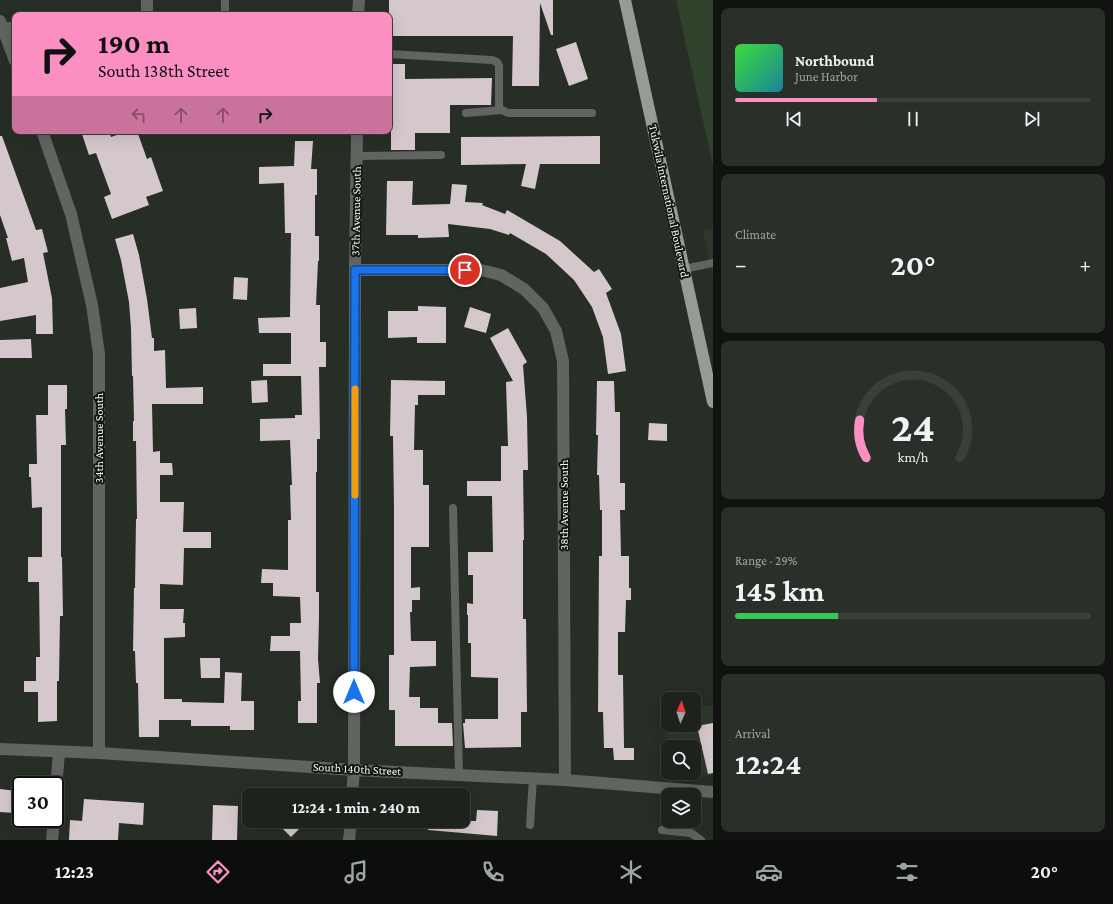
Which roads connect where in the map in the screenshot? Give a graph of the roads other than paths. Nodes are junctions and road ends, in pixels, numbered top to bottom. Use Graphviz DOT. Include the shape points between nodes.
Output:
graph roads {
  1 [pos="147,0"];
  2 [pos="225,0"];
  3 [pos="359,0"];
  4 [pos="626,0"];
  5 [pos="147,12"];
  6 [pos="225,12"];
  7 [pos="358,12"];
  8 [pos="1,25"];
  9 [pos="12,27"];
  10 [pos="12,53"];
  11 [pos="392,54"];
  12 [pos="502,110"];
  13 [pos="466,113"];
  14 [pos="592,113"];
  15 [pos="43,134"];
  16 [pos="357,134"];
  17 [pos="441,155"];
  18 [pos="357,156"];
  19 [pos="713,263"];
  20 [pos="684,269"];
  21 [pos="355,270"];
  22 [pos="713,402"];
  23 [pos="453,508"];
  24 [pos="0,748"];
  25 [pos="59,752"];
  26 [pos="99,753"];
  27 [pos="354,770"];
  28 [pos="459,775"];
  29 [pos="57,776"];
  30 [pos="533,778"];
  31 [pos="565,780"];
  32 [pos="353,788"];
  33 [pos="713,792"];
  34 [pos="530,825"];
  35 [pos="53,828"];
  36 [pos="350,828"];
  37 [pos="662,830"];
  38 [pos="52,840"];
  39 [pos="349,840"];
  40 [pos="701,840"];
  1 -- 5 [label="street"];
  2 -- 6 [label="lane"];
  3 -- 7 [label="street"];
  4 -- 20 [label="main road, Tukwila International Boulevard"];
  8 -- 9 [label="street"];
  8 -- 10 [label="street"];
  11 -- 12 [label="lane" via="497,62 499,107"];
  12 -- 13 [label="lane"];
  12 -- 14 [label="lane" via="508,113"];
  15 -- 26 [label="street, 34th Avenue South" via="71,214 92,305 99,354"];
  16 -- 18 [label="street, 37th Avenue South"];
  17 -- 18 [label="lane"];
  18 -- 21 [label="street, 37th Avenue South"];
  19 -- 20 [label="lane"];
  20 -- 22 [label="main road, Tukwila International Boulevard"];
  21 -- 27 [label="street, 37th Avenue South"];
  21 -- 31 [label="street, 38th Avenue South" via="481,270 501,275 524,289 543,308 556,331 563,361"];
  23 -- 28 [label="lane"];
  24 -- 25 [label="street, South 140th Street"];
  25 -- 26 [label="street, South 140th Street"];
  25 -- 29 [label="street"];
  26 -- 27 [label="street, South 140th Street"];
  27 -- 28 [label="street, South 140th Street"];
  27 -- 32 [label="street, 37th Avenue South"];
  28 -- 30 [label="street, South 140th Street"];
  30 -- 31 [label="street, South 140th Street"];
  30 -- 34 [label="lane"];
  31 -- 33 [label="street, South 140th Street"];
  35 -- 38 [label="street"];
  36 -- 39 [label="street"];
  37 -- 40 [label="lane" via="691,833"];
}
